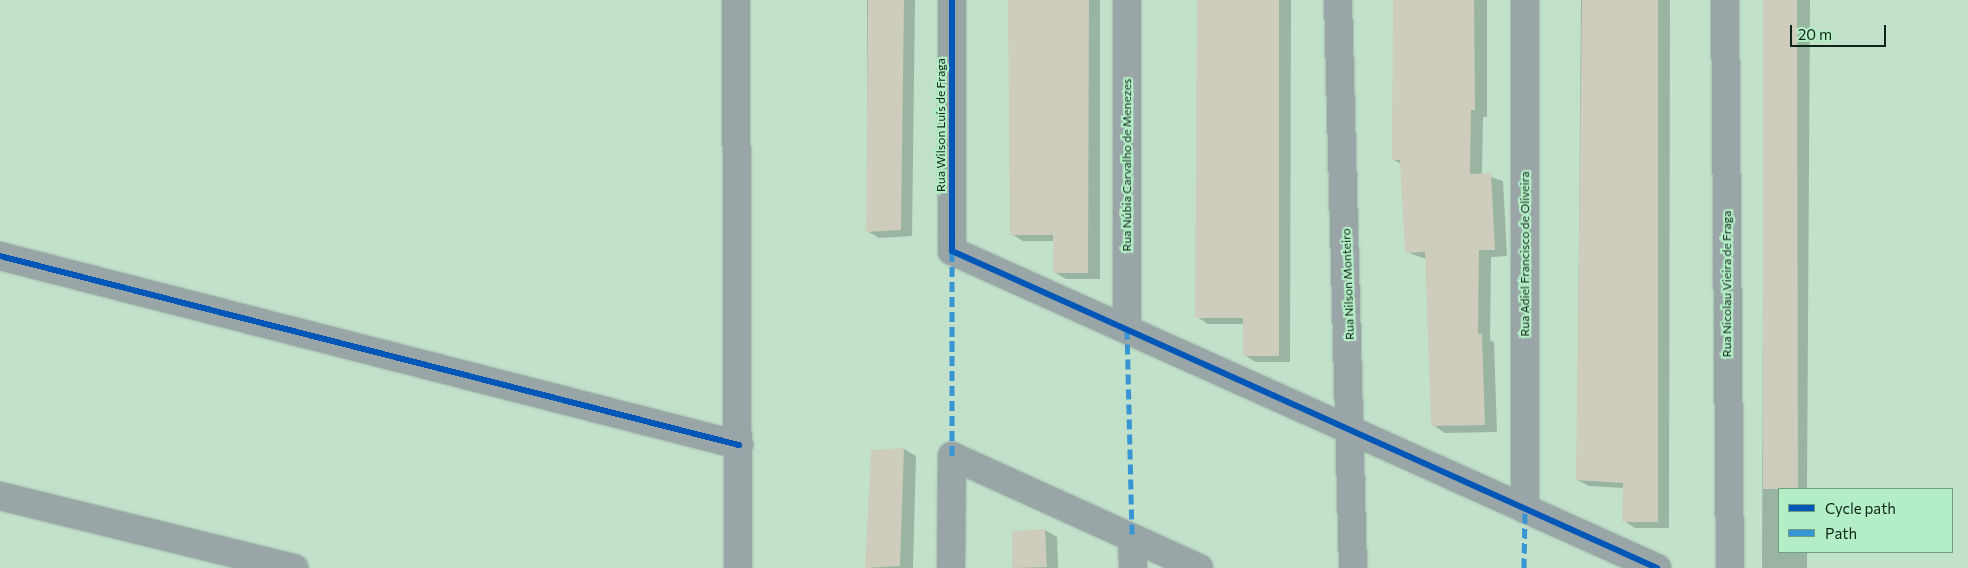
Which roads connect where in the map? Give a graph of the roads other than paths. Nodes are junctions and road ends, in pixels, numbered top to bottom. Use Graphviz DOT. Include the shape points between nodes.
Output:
graph roads {
  1 [pos="736,0"];
  2 [pos="952,0"];
  3 [pos="1127,0"];
  4 [pos="1338,0"];
  5 [pos="1525,0"];
  6 [pos="1725,0"];
  7 [pos="0,256"];
  8 [pos="1127,330"];
  9 [pos="1353,431"];
  10 [pos="738,444"];
  11 [pos="0,496"];
  12 [pos="1525,508"];
  13 [pos="1132,538"];
  14 [pos="294,568"];
  15 [pos="738,568"];
  16 [pos="951,568"];
  17 [pos="1132,568"];
  18 [pos="1199,568"];
  19 [pos="1353,568"];
  20 [pos="1658,568"];
  21 [pos="1730,568"];
  1 -- 10 [label="street"];
  2 -- 8 [label="street, Rua Wilson Luís de Fraga" via="952,251"];
  3 -- 8 [label="street, Rua Núbia Carvalho de Menezes"];
  4 -- 9 [label="street, Rua Nilson Monteiro"];
  5 -- 12 [label="street, Rua Adiel Francisco de Oliveira"];
  6 -- 21 [label="street, Rua Nicolau Vieira de Fraga"];
  7 -- 10 [label="street"];
  8 -- 9 [label="street"];
  9 -- 12 [label="street"];
  9 -- 19 [label="street, Rua Nilson Monteiro"];
  10 -- 15 [label="street"];
  11 -- 14 [label="street"];
  12 -- 20 [label="street"];
  13 -- 16 [label="street" via="952,456"];
  13 -- 17 [label="street"];
  13 -- 18 [label="street"];
}
